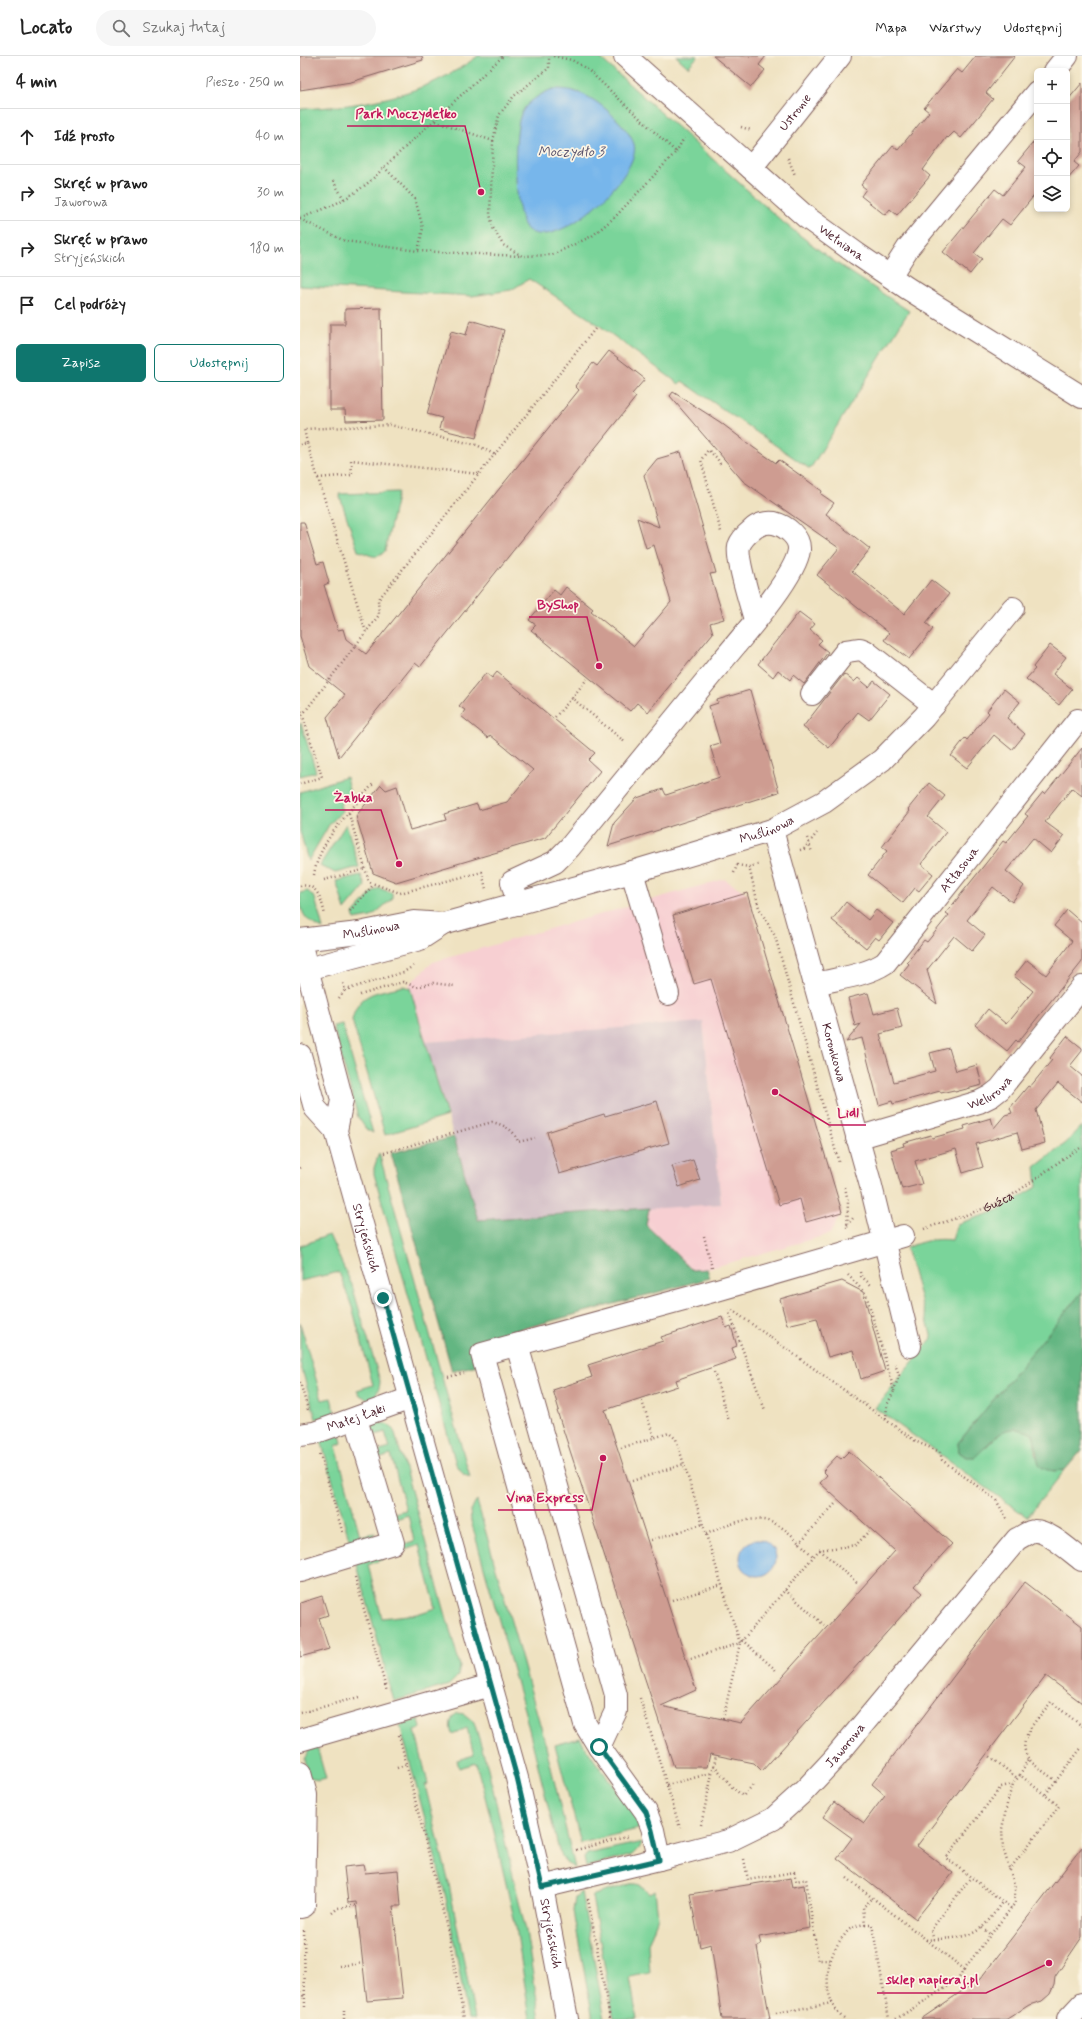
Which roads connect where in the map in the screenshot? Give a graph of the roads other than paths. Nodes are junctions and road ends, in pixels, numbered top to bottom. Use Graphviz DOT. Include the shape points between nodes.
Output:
graph roads {
  1 [pos="625,56"];
  2 [pos="840,56"];
  3 [pos="1067,56"];
  4 [pos="1057,68"];
  5 [pos="1034,96"];
  6 [pos="751,168"];
  7 [pos="890,276"];
  8 [pos="1082,397"];
  9 [pos="1013,608"];
  10 [pos="755,620"];
  11 [pos="812,694"];
  12 [pos="934,705"];
  13 [pos="1078,720"];
  14 [pos="772,830"];
  15 [pos="632,872"];
  16 [pos="516,896"];
  17 [pos="443,924"];
  18 [pos="300,941"];
  19 [pos="304,970"];
  20 [pos="816,984"];
  21 [pos="1082,987"];
  22 [pos="668,994"];
  23 [pos="300,1055"];
  24 [pos="336,1131"];
  25 [pos="857,1138"];
  26 [pos="894,1239"];
  27 [pos="517,1345"];
  28 [pos="910,1346"];
  29 [pos="411,1398"];
  30 [pos="356,1419"];
  31 [pos="300,1435"];
  32 [pos="1082,1560"];
  33 [pos="306,1569"];
  34 [pos="491,1684"];
  35 [pos="300,1740"];
  36 [pos="599,1747"];
  37 [pos="300,1773"];
  38 [pos="659,1860"];
  39 [pos="542,1887"];
  40 [pos="302,1907"];
  41 [pos="1082,2004"];
  42 [pos="567,2019"];
  43 [pos="1068,2019"];
  1 -- 6 [label="street, Wełniana"];
  2 -- 6 [label="street, Ustronie"];
  3 -- 4 [label="street"];
  5 -- 7 [label="street" via="908,248"];
  6 -- 7 [label="street, Wełniana" via="806,217"];
  7 -- 8 [label="street, Wełniana"];
  9 -- 12 [label="street, Muślinowa"];
  10 -- 16 [label="street" via="570,847 556,862 512,882"];
  11 -- 12 [label="street" via="846,651 860,649"];
  12 -- 14 [label="street, Muślinowa" via="882,760 824,802"];
  13 -- 20 [label="street, Atłasowa" via="885,963 864,972"];
  14 -- 15 [label="street, Muślinowa"];
  14 -- 20 [label="street, Koronkowa"];
  15 -- 16 [label="street, Muślinowa"];
  15 -- 22 [label="street"];
  16 -- 17 [label="street, Muślinowa"];
  17 -- 18 [label="street, Muślinowa" via="414,922"];
  17 -- 19 [label="street, Muślinowa" via="420,939"];
  18 -- 19 [label="street, Stryjeńskich"];
  19 -- 24 [label="street, Stryjeńskich" via="342,1100"];
  20 -- 25 [label="street, Koronkowa"];
  21 -- 25 [label="street, Welurowa" via="1000,1089 991,1096 979,1102"];
  23 -- 24 [label="street, Stryjeńskich" via="315,1108"];
  24 -- 29 [label="street, Stryjeńskich"];
  25 -- 26 [label="street, Koronkowa"];
  26 -- 27 [label="street"];
  26 -- 28 [label="street, Koronkowa"];
  27 -- 36 [label="street" via="616,1695 616,1711"];
  27 -- 36 [label="street" via="482,1354 585,1724"];
  29 -- 30 [label="street, Małej Łąki"];
  29 -- 34 [label="street, Stryjeńskich"];
  30 -- 31 [label="street, Małej Łąki"];
  30 -- 33 [label="street" via="393,1543"];
  32 -- 38 [label="street, Jaworowa" via="1041,1532 1033,1531 1017,1539 806,1790 773,1818 752,1830 728,1841"];
  34 -- 35 [label="street"];
  34 -- 39 [label="street, Stryjeńskich" via="519,1786"];
  36 -- 38 [label="street" via="646,1812"];
  37 -- 40 [label="street" via="306,1795"];
  38 -- 39 [label="street, Jaworowa"];
  39 -- 42 [label="street, Stryjeńskich"];
  41 -- 43 [label="street"];
}
